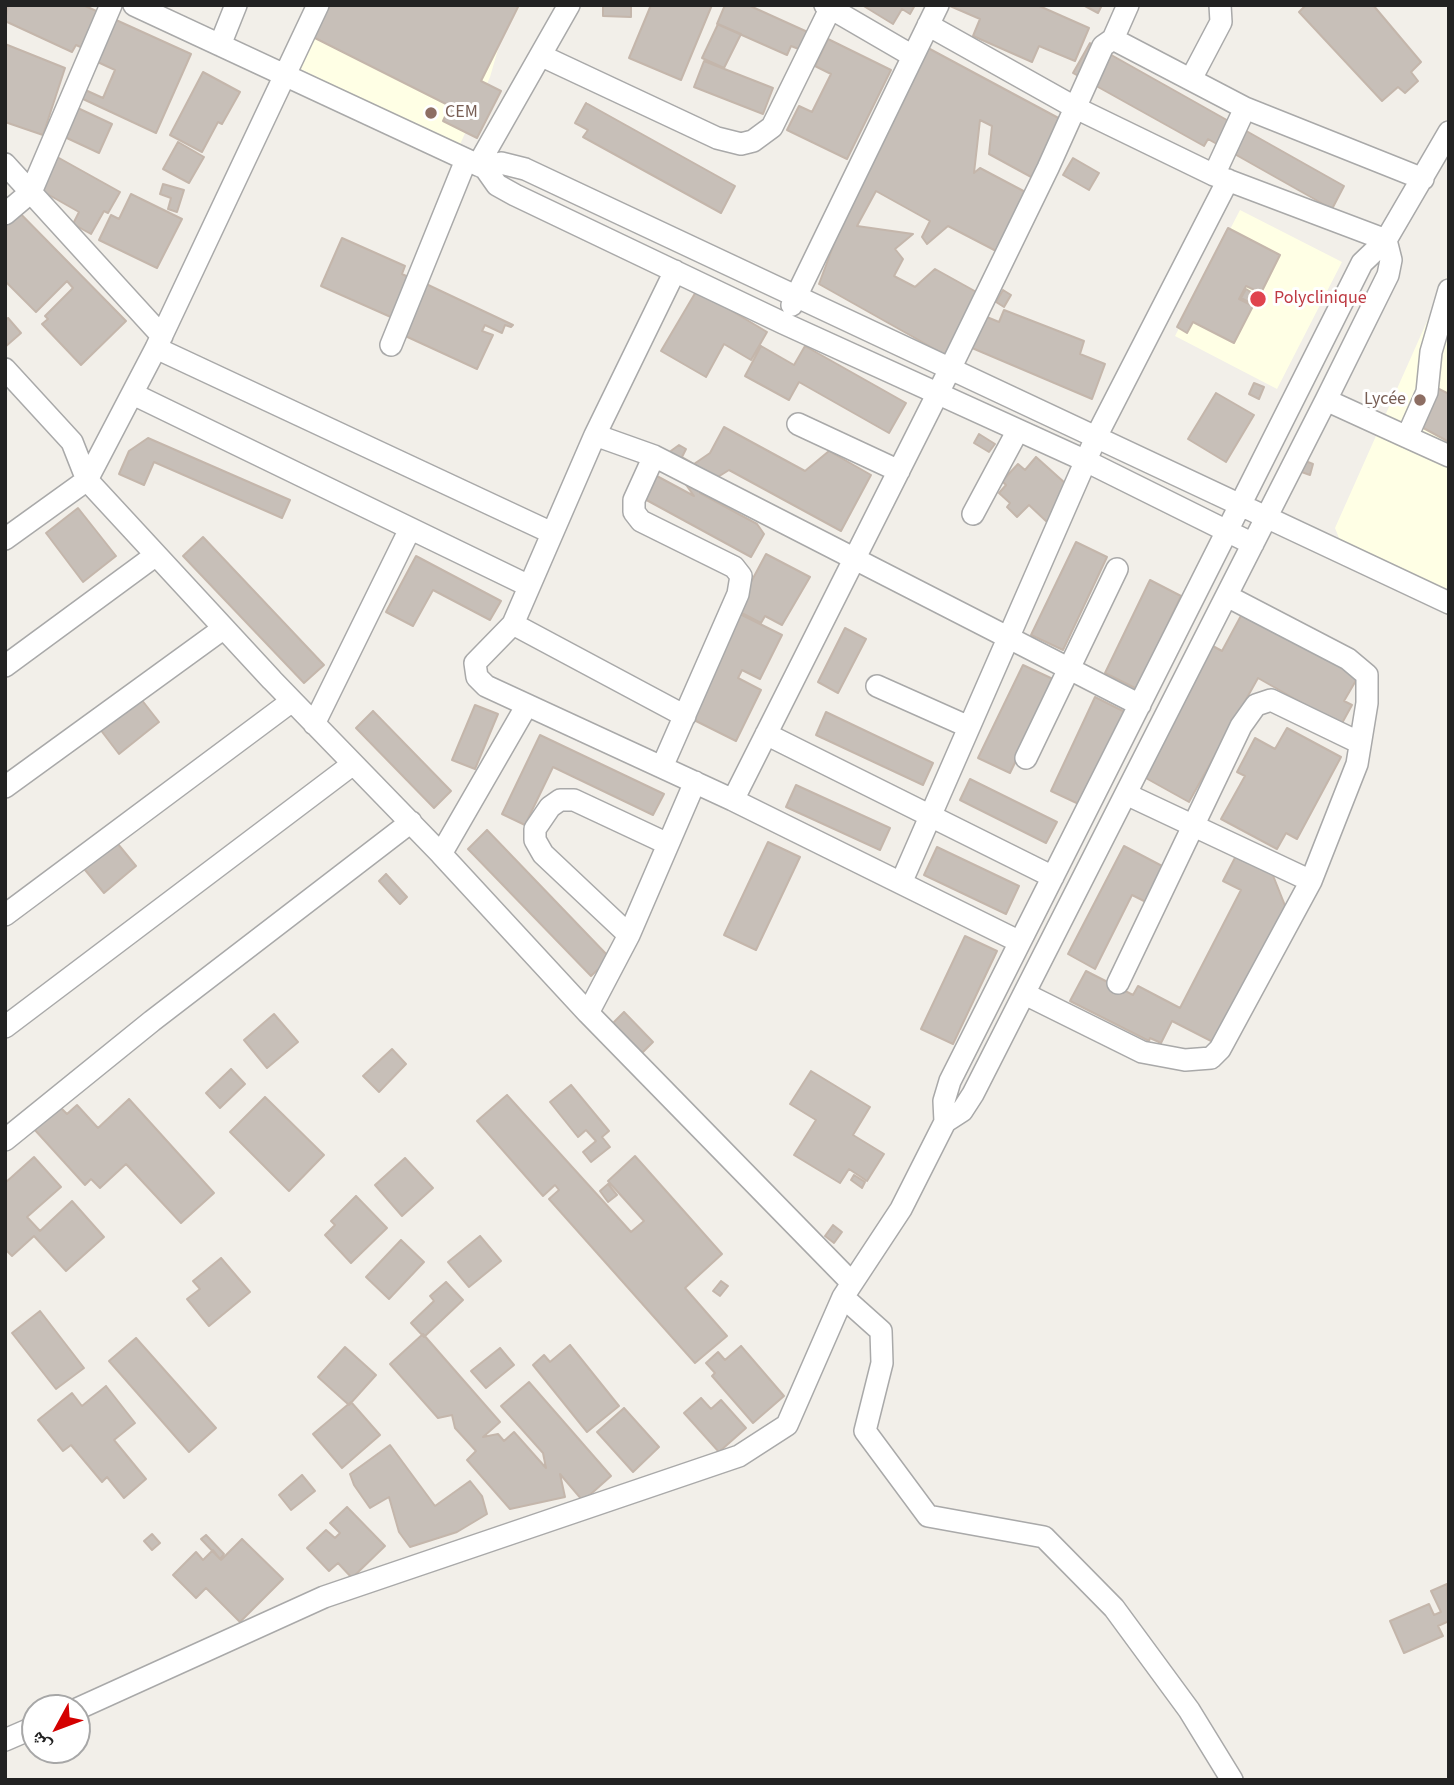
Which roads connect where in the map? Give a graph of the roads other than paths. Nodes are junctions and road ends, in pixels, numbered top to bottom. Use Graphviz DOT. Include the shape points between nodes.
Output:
graph roads {
  1 [pos="111,5"];
  2 [pos="134,5"];
  3 [pos="236,5"];
  4 [pos="318,5"];
  5 [pos="569,5"];
  6 [pos="938,5"];
  7 [pos="1128,5"];
  8 [pos="1220,5"];
  9 [pos="829,6"];
  10 [pos="928,25"];
  11 [pos="1113,39"];
  12 [pos="220,46"];
  13 [pos="542,55"];
  14 [pos="911,55"];
  15 [pos="286,77"];
  16 [pos="1191,79"];
  17 [pos="1076,108"];
  18 [pos="1245,108"];
  19 [pos="1449,132"];
  20 [pos="5,164"];
  21 [pos="477,164"];
  22 [pos="1221,177"];
  23 [pos="1423,179"];
  24 [pos="31,192"];
  25 [pos="5,214"];
  26 [pos="1386,240"];
  27 [pos="675,271"];
  28 [pos="1449,290"];
  29 [pos="797,295"];
  30 [pos="783,323"];
  31 [pos="159,342"];
  32 [pos="390,345"];
  33 [pos="5,369"];
  34 [pos="950,369"];
  35 [pos="938,393"];
  36 [pos="132,394"];
  37 [pos="1326,400"];
  38 [pos="798,424"];
  39 [pos="1017,430"];
  40 [pos="595,435"];
  41 [pos="1097,435"];
  42 [pos="1407,437"];
  43 [pos="654,456"];
  44 [pos="1449,456"];
  45 [pos="1086,461"];
  46 [pos="898,471"];
  47 [pos="86,480"];
  48 [pos="1241,505"];
  49 [pos="973,514"];
  50 [pos="1266,518"];
  51 [pos="410,528"];
  52 [pos="552,533"];
  53 [pos="1227,533"];
  54 [pos="5,538"];
  55 [pos="1253,544"];
  56 [pos="156,555"];
  57 [pos="854,559"];
  58 [pos="1117,569"];
  59 [pos="529,586"];
  60 [pos="1227,596"];
  61 [pos="1449,603"];
  62 [pos="513,624"];
  63 [pos="224,628"];
  64 [pos="1008,640"];
  65 [pos="5,666"];
  66 [pos="1068,669"];
  67 [pos="877,686"];
  68 [pos="292,701"];
  69 [pos="527,705"];
  70 [pos="1140,705"];
  71 [pos="684,716"];
  72 [pos="314,724"];
  73 [pos="969,727"];
  74 [pos="766,734"];
  75 [pos="1360,743"];
  76 [pos="1026,758"];
  77 [pos="353,764"];
  78 [pos="662,767"];
  79 [pos="695,782"];
  80 [pos="5,787"];
  81 [pos="1126,794"];
  82 [pos="733,800"];
  83 [pos="929,818"];
  84 [pos="411,822"];
  85 [pos="1195,827"];
  86 [pos="668,844"];
  87 [pos="441,854"];
  88 [pos="1053,877"];
  89 [pos="1311,881"];
  90 [pos="901,883"];
  91 [pos="5,915"];
  92 [pos="629,935"];
  93 [pos="1020,942"];
  94 [pos="1118,983"];
  95 [pos="1024,995"];
  96 [pos="588,1013"];
  97 [pos="5,1027"];
  98 [pos="945,1122"];
  99 [pos="5,1140"];
  100 [pos="848,1290"];
  101 [pos="91,1703"];
  102 [pos="1232,1780"];
  1 -- 24 [label="street"];
  2 -- 12 [label="street"];
  3 -- 12 [label="street"];
  4 -- 15 [label="street"];
  5 -- 13 [label="street"];
  6 -- 10 [label="street"];
  7 -- 11 [label="street"];
  8 -- 16 [label="street" via="1221,22"];
  9 -- 13 [label="street" via="772,127 752,142 741,144 717,138"];
  9 -- 14 [label="street"];
  10 -- 14 [label="street"];
  10 -- 17 [label="street"];
  11 -- 16 [label="street"];
  11 -- 17 [label="street" via="1103,46"];
  12 -- 15 [label="street"];
  13 -- 21 [label="street"];
  14 -- 29 [label="street"];
  15 -- 21 [label="street"];
  15 -- 31 [label="street"];
  16 -- 18 [label="street"];
  17 -- 22 [label="street"];
  17 -- 34 [label="street"];
  18 -- 22 [label="street"];
  18 -- 23 [label="street"];
  19 -- 23 [label="street"];
  20 -- 24 [label="street"];
  21 -- 27 [label="street" via="505,191"];
  21 -- 29 [label="street" via="525,169"];
  21 -- 32 [label="street"];
  22 -- 26 [label="street"];
  22 -- 41 [label="street"];
  23 -- 26 [label="street"];
  24 -- 25 [label="street"];
  24 -- 31 [label="street"];
  26 -- 37 [label="street" via="1391,260 1388,275"];
  26 -- 48 [label="street" via="1362,262"];
  27 -- 30 [label="street"];
  27 -- 40 [label="street"];
  28 -- 42 [label="street" via="1431,352 1427,392"];
  29 -- 30 [label="street"];
  29 -- 34 [label="street"];
  30 -- 35 [label="street"];
  31 -- 36 [label="street"];
  31 -- 52 [label="street"];
  33 -- 47 [label="street" via="72,442"];
  34 -- 35 [label="street"];
  34 -- 41 [label="street"];
  35 -- 39 [label="street"];
  35 -- 46 [label="street"];
  36 -- 47 [label="street"];
  36 -- 51 [label="street"];
  37 -- 42 [label="street"];
  37 -- 50 [label="street"];
  38 -- 46 [label="street"];
  39 -- 45 [label="street"];
  39 -- 49 [label="street"];
  40 -- 43 [label="street"];
  40 -- 52 [label="street"];
  41 -- 45 [label="street"];
  41 -- 48 [label="street"];
  42 -- 44 [label="street"];
  43 -- 57 [label="street"];
  43 -- 71 [label="street" via="634,500 634,512 641,521 734,567 741,576 738,594"];
  45 -- 53 [label="street"];
  45 -- 64 [label="street"];
  46 -- 57 [label="street"];
  47 -- 54 [label="street"];
  47 -- 56 [label="street"];
  48 -- 50 [label="street"];
  48 -- 53 [label="street"];
  50 -- 55 [label="street"];
  50 -- 61 [label="street"];
  51 -- 59 [label="street"];
  51 -- 72 [label="street"];
  52 -- 59 [label="street"];
  53 -- 55 [label="street"];
  53 -- 70 [label="street"];
  55 -- 60 [label="street"];
  56 -- 63 [label="street"];
  56 -- 65 [label="street"];
  57 -- 64 [label="street"];
  57 -- 74 [label="street"];
  58 -- 66 [label="street"];
  59 -- 62 [label="street"];
  60 -- 75 [label="street" via="1348,659 1367,676"];
  60 -- 81 [label="street"];
  62 -- 69 [label="street" via="475,663 477,677"];
  62 -- 71 [label="street"];
  63 -- 68 [label="street"];
  63 -- 80 [label="street"];
  64 -- 66 [label="street"];
  64 -- 73 [label="street"];
  66 -- 70 [label="street"];
  66 -- 76 [label="street"];
  67 -- 73 [label="street"];
  68 -- 72 [label="street"];
  68 -- 91 [label="street"];
  69 -- 78 [label="street"];
  69 -- 87 [label="street"];
  70 -- 88 [label="street"];
  71 -- 78 [label="street"];
  72 -- 77 [label="street"];
  73 -- 83 [label="street"];
  74 -- 82 [label="street"];
  74 -- 83 [label="street"];
  75 -- 85 [label="street" via="1271,700 1256,705 1241,726"];
  75 -- 89 [label="street" via="1350,790"];
  77 -- 84 [label="street"];
  77 -- 97 [label="street"];
  78 -- 79 [label="street"];
  79 -- 82 [label="street"];
  79 -- 86 [label="street"];
  81 -- 85 [label="street"];
  81 -- 95 [label="street"];
  82 -- 90 [label="street"];
  83 -- 88 [label="street"];
  83 -- 90 [label="street"];
  84 -- 87 [label="street"];
  84 -- 99 [label="street"];
  85 -- 89 [label="street"];
  85 -- 94 [label="street"];
  86 -- 92 [label="street"];
  86 -- 92 [label="street" via="574,800 560,800 550,807 535,828 535,840 543,854"];
  87 -- 96 [label="street"];
  88 -- 93 [label="street"];
  89 -- 95 [label="street" via="1211,1058 1185,1060 1142,1052"];
  90 -- 93 [label="street"];
  92 -- 96 [label="street"];
  93 -- 98 [label="street" via="950,1081 944,1101"];
  95 -- 98 [label="street" via="968,1103"];
  96 -- 100 [label="street"];
  98 -- 100 [label="street" via="901,1209"];
  100 -- 101 [label="street" via="786,1425 739,1456 324,1598"];
  100 -- 102 [label="street" via="881,1331 882,1363 865,1431 928,1516 1044,1537 1114,1608 1189,1710"];
}
